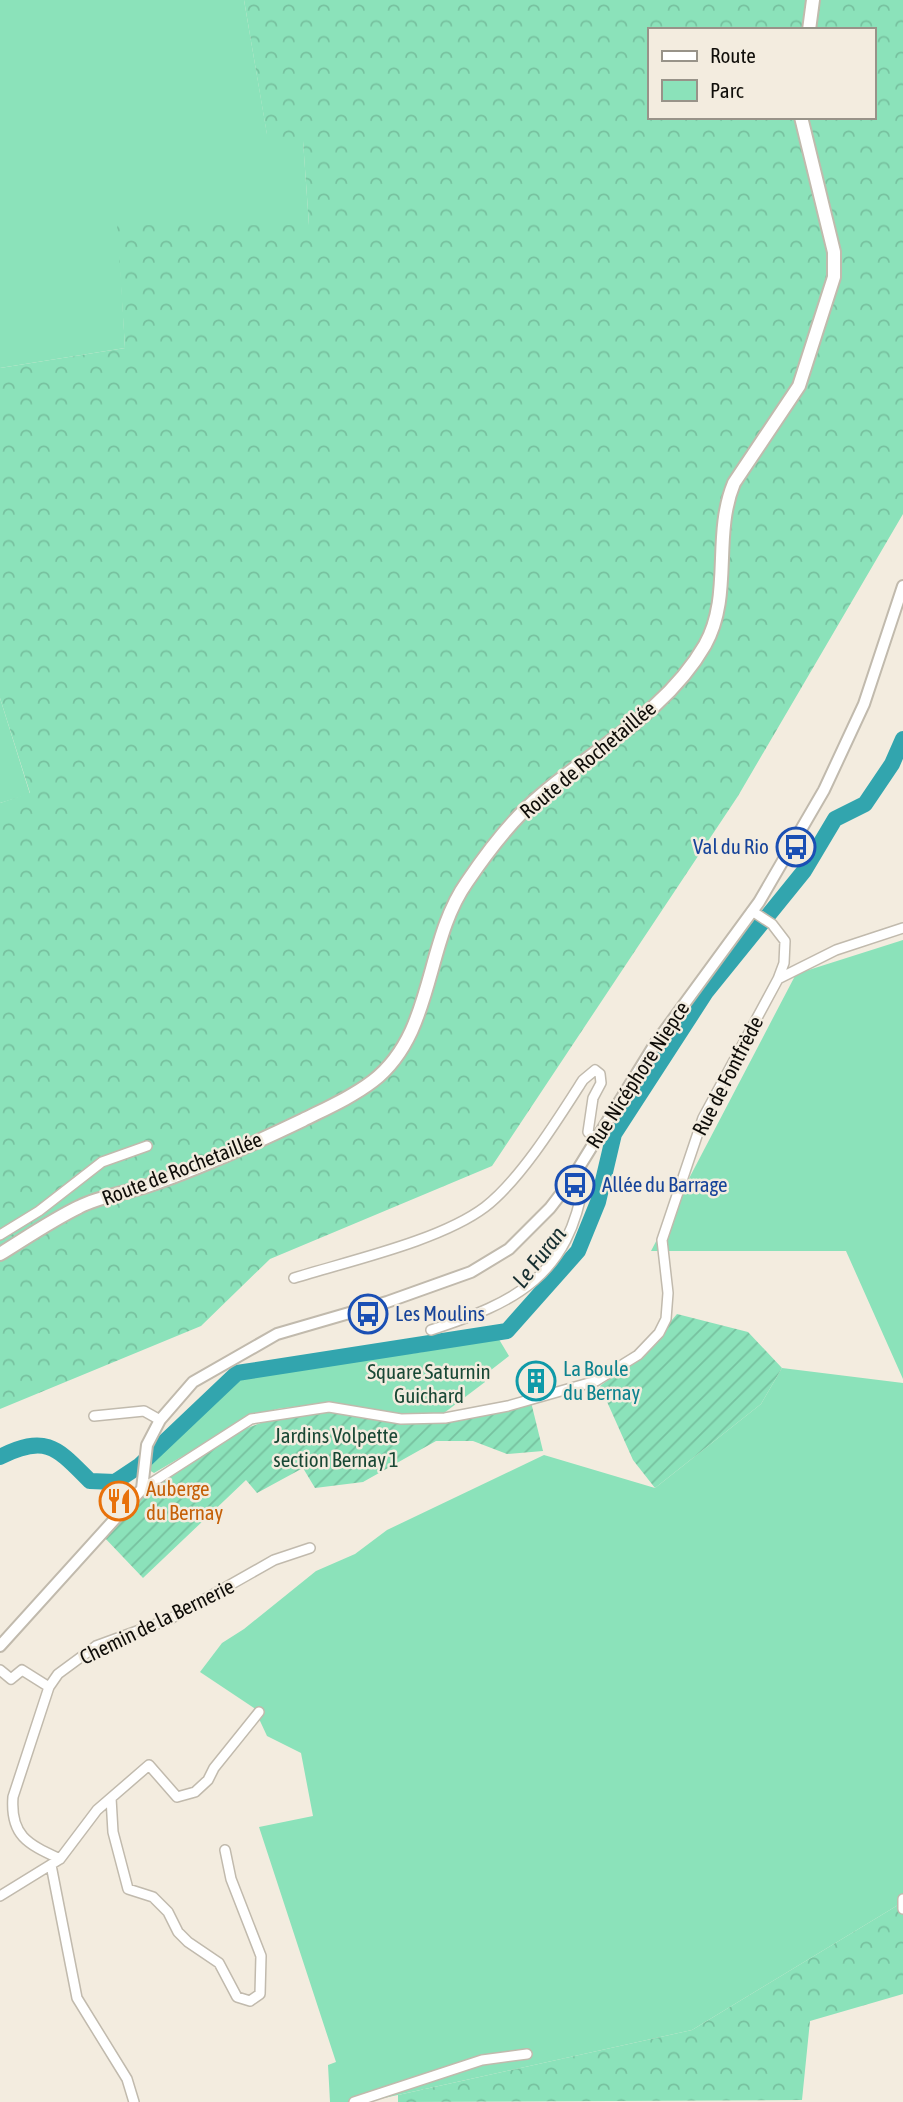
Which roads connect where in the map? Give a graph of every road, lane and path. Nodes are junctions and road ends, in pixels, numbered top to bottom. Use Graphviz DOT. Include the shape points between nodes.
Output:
graph roads {
  1 [pos="813,0"];
  2 [pos="809,28"];
  3 [pos="801,119"];
  4 [pos="903,586"];
  5 [pos="755,912"];
  6 [pos="903,928"];
  7 [pos="778,979"];
  8 [pos="595,1139"];
  9 [pos="147,1146"];
  10 [pos="577,1170"];
  11 [pos="0,1235"];
  12 [pos="0,1254"];
  13 [pos="294,1278"];
  14 [pos="431,1330"];
  15 [pos="94,1416"];
  16 [pos="160,1420"];
  17 [pos="142,1489"];
  18 [pos="310,1548"];
  19 [pos="0,1646"];
  20 [pos="0,1670"];
  21 [pos="49,1687"];
  22 [pos="259,1712"];
  23 [pos="111,1798"];
  24 [pos="225,1850"];
  25 [pos="55,1862"];
  26 [pos="0,1896"];
  27 [pos="903,1899"];
  28 [pos="903,1909"];
  29 [pos="527,2054"];
  30 [pos="134,2102"];
  31 [pos="354,2102"];
  1 -- 2 [label="main road"];
  3 -- 12 [label="main road, Route de Rochetaillée" via="834,252 834,277 799,386 727,500 716,619 704,646 669,693 633,726 537,797 483,859 443,924 412,1031 397,1057 374,1080 244,1149 149,1186 81,1206"];
  4 -- 5 [label="street, Rue Nicéphore Niepce" via="854,727"];
  5 -- 7 [label="street, Rue de Fontfrède" via="785,941"];
  5 -- 8 [label="street, Rue Nicéphore Niepce" via="662,1033"];
  6 -- 7 [label="street" via="836,950"];
  7 -- 17 [label="street, Rue de Fontfrède" via="703,1118 662,1240 666,1319 638,1355 596,1381 445,1418 401,1419 329,1407 251,1419"];
  8 -- 10 [label="street, Rue Nicéphore Niepce"];
  8 -- 13 [label="street" via="588,1132 593,1098 601,1083 595,1070 485,1207 424,1237"];
  9 -- 11 [label="street" via="102,1162"];
  10 -- 14 [label="street" via="583,1180 580,1205 570,1236 545,1273 507,1301"];
  10 -- 16 [label="street, Rue Nicéphore Niepce" via="527,1234 494,1259 435,1286 276,1335 193,1382"];
  15 -- 16 [label="street" via="144,1411"];
  16 -- 17 [label="street, Rue Nicéphore Niepce" via="144,1457"];
  17 -- 19 [label="street"];
  18 -- 21 [label="street, Chemin de la Bernerie" via="274,1560 170,1619 96,1646 58,1674"];
  20 -- 21 [label="street" via="11,1679 22,1670"];
  21 -- 25 [label="street" via="13,1797 12,1814 19,1834"];
  22 -- 23 [label="street" via="195,1793 177,1797 149,1765"];
  23 -- 24 [label="street" via="113,1832 128,1889 153,1897 188,1942 219,1963 237,1997 250,2001 260,1994 261,1956 231,1879"];
  23 -- 25 [label="street"];
  25 -- 26 [label="street"];
  25 -- 30 [label="street" via="71,1978 78,1998 127,2079"];
  27 -- 28 [label="street"];
  29 -- 31 [label="street" via="482,2060"];
}
